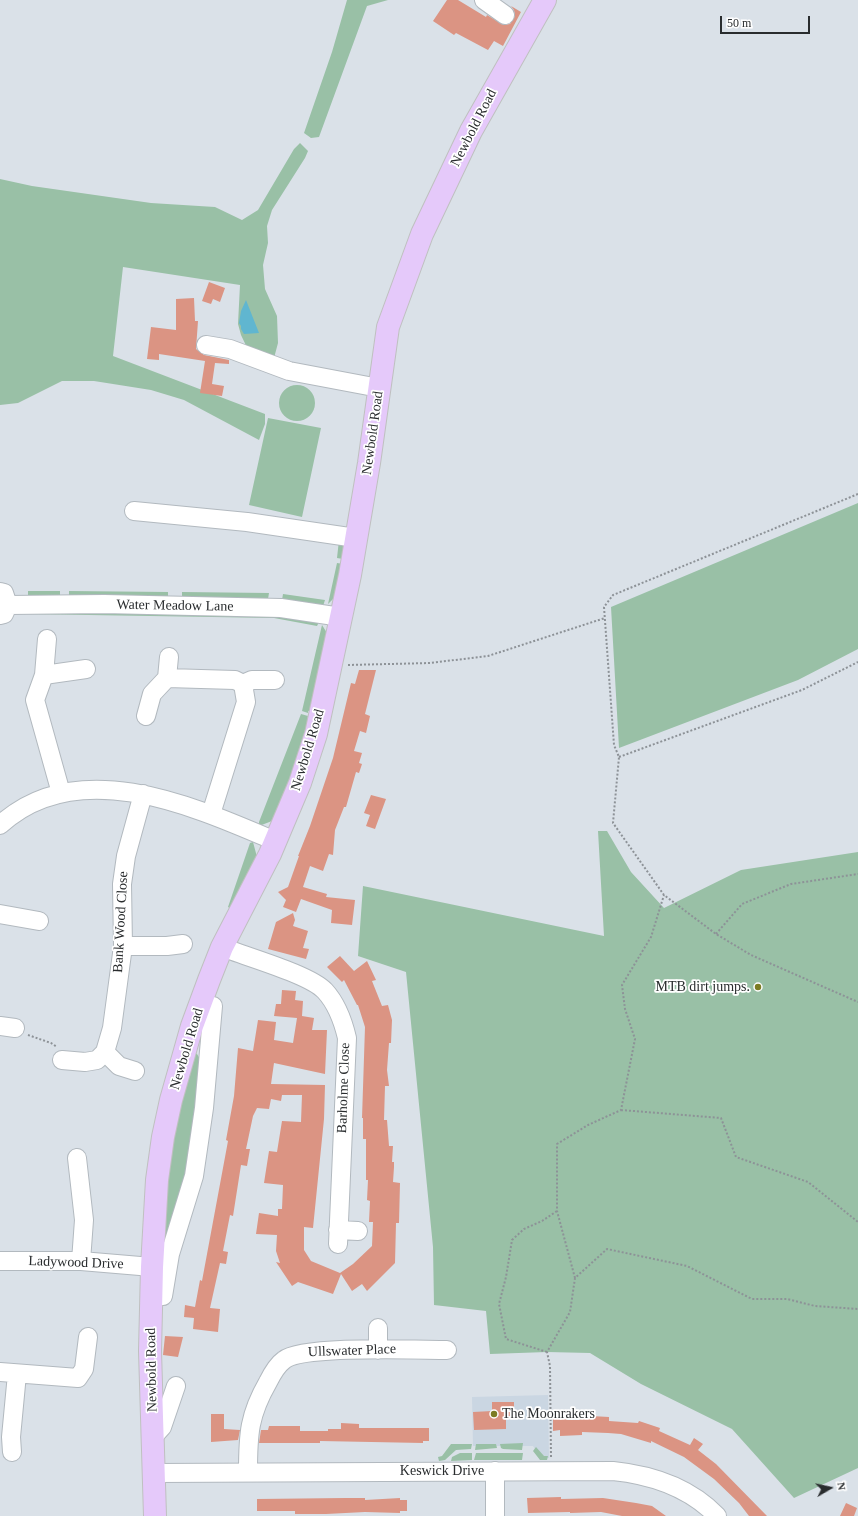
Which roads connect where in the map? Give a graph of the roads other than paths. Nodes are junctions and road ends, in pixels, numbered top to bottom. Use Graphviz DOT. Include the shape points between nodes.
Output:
graph roads {
  1 [pos="484,0"];
  2 [pos="545,0"];
  3 [pos="505,15"];
  4 [pos="206,345"];
  5 [pos="379,388"];
  6 [pos="134,511"];
  7 [pos="356,538"];
  8 [pos="3,604"];
  9 [pos="341,617"];
  10 [pos="48,639"];
  11 [pos="169,657"];
  12 [pos="86,669"];
  13 [pos="44,675"];
  14 [pos="167,678"];
  15 [pos="275,680"];
  16 [pos="243,684"];
  17 [pos="146,716"];
  18 [pos="60,793"];
  19 [pos="143,794"];
  20 [pos="211,814"];
  21 [pos="0,825"];
  22 [pos="275,841"];
  23 [pos="0,914"];
  24 [pos="39,921"];
  25 [pos="183,944"];
  26 [pos="123,946"];
  27 [pos="222,947"];
  28 [pos="212,1006"];
  29 [pos="198,1043"];
  30 [pos="105,1052"];
  31 [pos="61,1055"];
  32 [pos="127,1069"];
  33 [pos="77,1158"];
  34 [pos="358,1231"];
  35 [pos="158,1258"];
  36 [pos="0,1261"];
  37 [pos="81,1261"];
  38 [pos="163,1296"];
  39 [pos="378,1328"];
  40 [pos="88,1337"];
  41 [pos="378,1350"];
  42 [pos="447,1350"];
  43 [pos="8,1373"];
  44 [pos="176,1386"];
  45 [pos="153,1437"];
  46 [pos="8,1443"];
  47 [pos="495,1471"];
  48 [pos="248,1472"];
  49 [pos="155,1473"];
  50 [pos="155,1516"];
  51 [pos="495,1516"];
  52 [pos="717,1516"];
  1 -- 3 [label="street"];
  2 -- 5 [label="main road, Newbold Road" via="470,131 422,234 388,327"];
  4 -- 5 [label="street" via="230,349 289,371"];
  5 -- 7 [label="main road, Newbold Road"];
  6 -- 7 [label="street" via="247,522"];
  7 -- 9 [label="main road, Newbold Road"];
  8 -- 9 [label="street, Water Meadow Lane" via="281,608"];
  9 -- 22 [label="main road, Newbold Road" via="316,734 300,783"];
  10 -- 13 [label="street"];
  11 -- 14 [label="street"];
  12 -- 13 [label="street"];
  13 -- 18 [label="street" via="27,702"];
  14 -- 16 [label="street" via="235,680"];
  14 -- 17 [label="street" via="152,694"];
  15 -- 16 [label="street" via="252,680"];
  16 -- 20 [label="street" via="246,702"];
  18 -- 19 [label="street" via="90,789"];
  18 -- 21 [label="street" via="33,802"];
  19 -- 20 [label="street"];
  19 -- 26 [label="street, Bank Wood Close" via="126,856 122,884"];
  20 -- 22 [label="street"];
  22 -- 27 [label="main road, Newbold Road"];
  23 -- 24 [label="street"];
  25 -- 26 [label="street"];
  26 -- 30 [label="street, Bank Wood Close" via="112,1028"];
  27 -- 29 [label="main road, Newbold Road" via="209,980"];
  27 -- 34 [label="street, Barholme Close" via="307,979 324,990 336,1006 347,1038 338,1237"];
  28 -- 29 [label="street, Newbold Road"];
  29 -- 35 [label="main road, Newbold Road" via="163,1137 158,1180"];
  29 -- 35 [label="street, Newbold Road" via="204,1108 194,1176"];
  30 -- 31 [label="street" via="97,1060 85,1062"];
  30 -- 32 [label="street"];
  33 -- 37 [label="street" via="84,1220"];
  35 -- 37 [label="street, Ladywood Drive"];
  35 -- 38 [label="street, Newbold Road"];
  35 -- 45 [label="main road, Newbold Road" via="150,1351"];
  36 -- 37 [label="street, Ladywood Drive"];
  39 -- 41 [label="street"];
  40 -- 43 [label="street" via="84,1369 78,1378"];
  41 -- 42 [label="street, Ullswater Place"];
  41 -- 48 [label="street, Ullswater Place" via="319,1350 298,1353 284,1360 259,1398 250,1420"];
  43 -- 46 [label="street"];
  44 -- 45 [label="street" via="162,1427"];
  45 -- 49 [label="main road, Newbold Road"];
  47 -- 48 [label="street, Keswick Drive"];
  47 -- 51 [label="street"];
  47 -- 52 [label="street, Keswick Drive" via="640,1474 663,1481 690,1495"];
  48 -- 49 [label="street, Keswick Drive"];
  49 -- 50 [label="main road, Newbold Road"];
}
